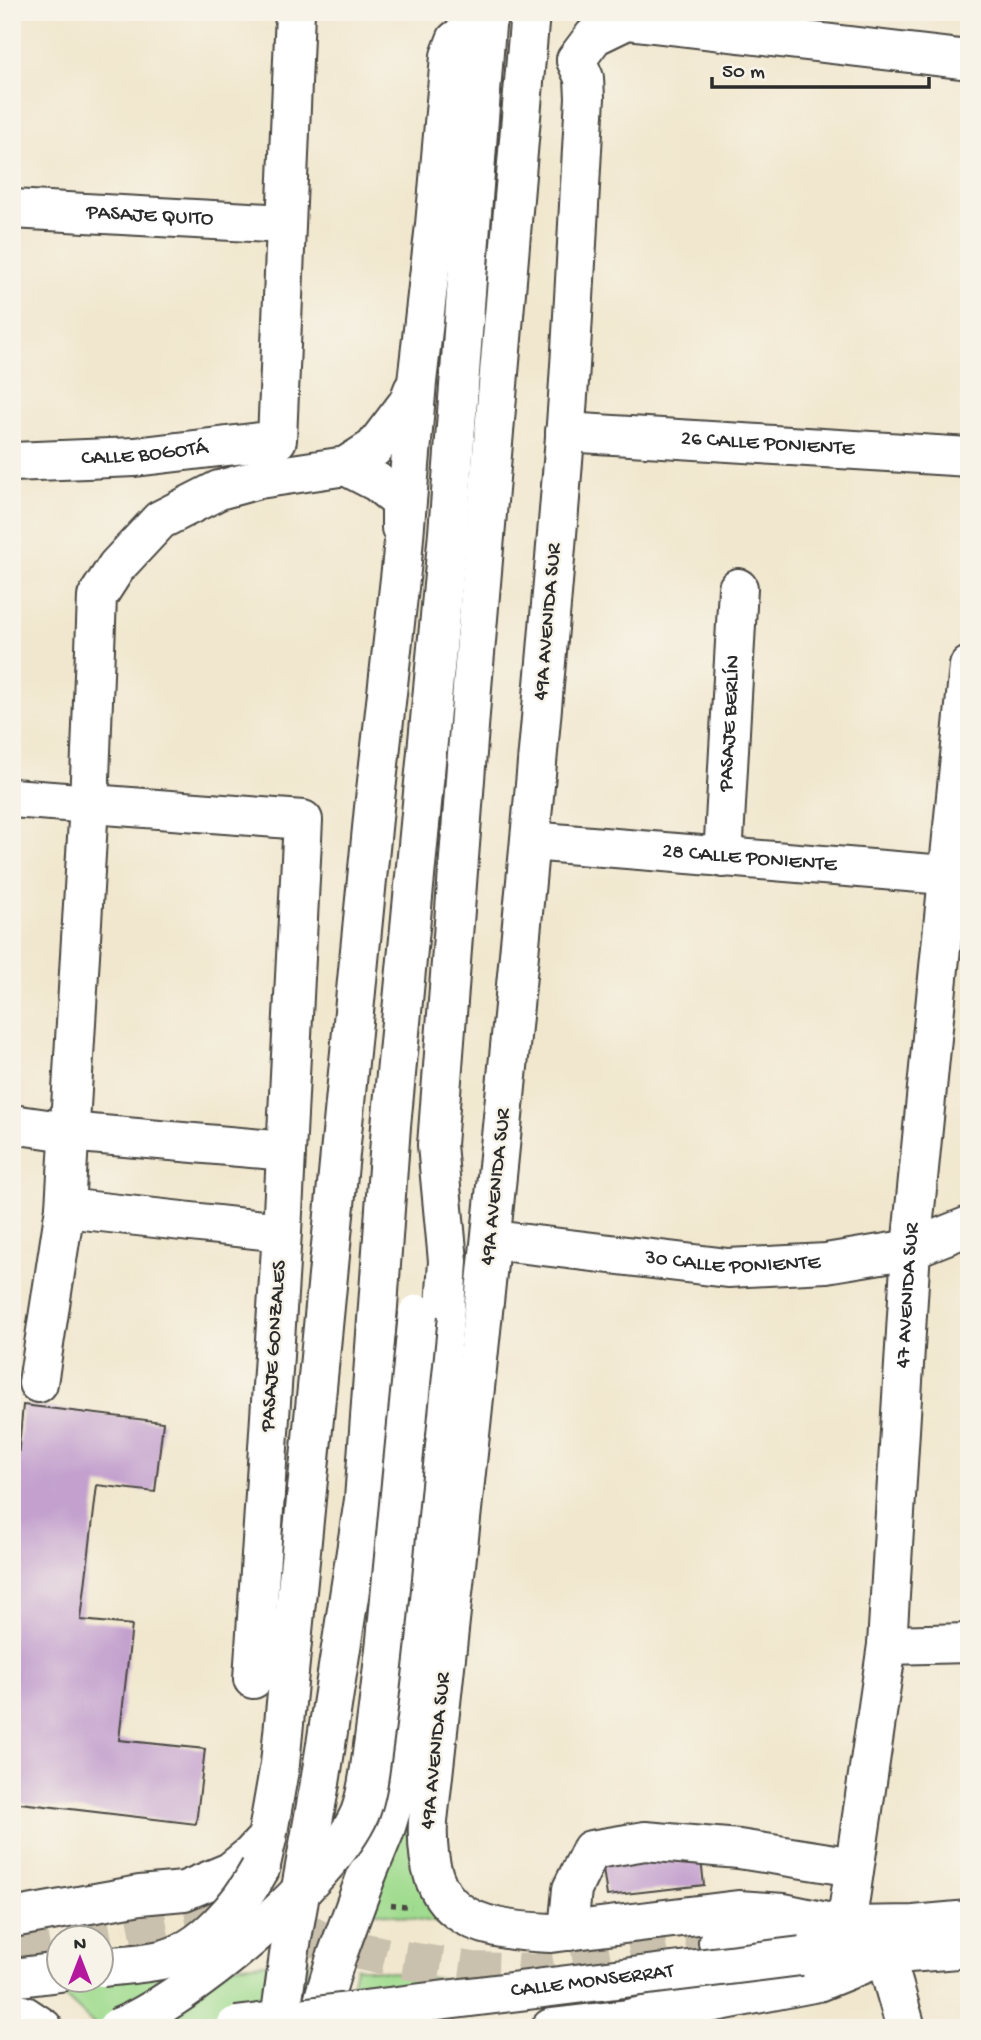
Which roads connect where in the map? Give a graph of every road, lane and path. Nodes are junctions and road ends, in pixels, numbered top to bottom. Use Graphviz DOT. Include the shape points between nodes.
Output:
graph roads {
  1 [pos="295,12"];
  2 [pos="530,25"];
  3 [pos="486,27"];
  4 [pos="589,36"];
  5 [pos="969,60"];
  6 [pos="12,209"];
  7 [pos="286,224"];
  8 [pos="417,382"];
  9 [pos="565,432"];
  10 [pos="969,457"];
  11 [pos="12,462"];
  12 [pos="346,466"];
  13 [pos="402,561"];
  14 [pos="738,588"];
  15 [pos="969,666"];
  16 [pos="12,799"];
  17 [pos="89,804"];
  18 [pos="530,841"];
  19 [pos="723,858"];
  20 [pos="959,876"];
  21 [pos="12,1124"];
  22 [pos="68,1132"];
  23 [pos="437,1145"];
  24 [pos="286,1151"];
  25 [pos="65,1208"];
  26 [pos="969,1226"];
  27 [pos="282,1232"];
  28 [pos="492,1240"];
  29 [pos="911,1249"];
  30 [pos="38,1383"];
  31 [pos="969,1643"];
  32 [pos="887,1645"];
  33 [pos="253,1679"];
  34 [pos="263,1854"];
  35 [pos="854,1867"];
  36 [pos="12,1918"];
  37 [pos="969,1920"];
  38 [pos="846,1926"];
  39 [pos="568,1931"];
  40 [pos="718,1942"];
  41 [pos="969,1948"];
  42 [pos="885,1955"];
  43 [pos="116,1965"];
  44 [pos="46,1974"];
  45 [pos="12,1978"];
  46 [pos="12,2012"];
  47 [pos="43,2028"];
  48 [pos="117,2028"];
  49 [pos="218,2028"];
  50 [pos="279,2028"];
  51 [pos="315,2028"];
  52 [pos="551,2028"];
  53 [pos="906,2028"];
  1 -- 7 [label="main road"];
  2 -- 4 [label="main road"];
  2 -- 23 [label="main road, 49A AVENIDA SUR" via="470,701"];
  3 -- 8 [label="main road" via="456,40 450,56"];
  3 -- 50 [label="main road, bridge" via="448,533 390,1140 364,1500"];
  4 -- 5 [label="main road" via="627,20"];
  4 -- 9 [label="main road, 49A AVENIDA SUR"];
  6 -- 7 [label="main road, PASAJE QUITO"];
  7 -- 11 [label="main road, CALLE BOGOTÁ" via="277,440 135,457"];
  8 -- 12 [label="main road" via="408,403 374,448"];
  8 -- 13 [label="main road"];
  9 -- 10 [label="main road, 26 CALLE PONIENTE"];
  9 -- 18 [label="main road, 49A AVENIDA SUR"];
  12 -- 13 [label="main road" via="377,482 401,502"];
  12 -- 17 [label="main road" via="219,489 160,520 117,566 97,597"];
  13 -- 34 [label="main road" via="373,808 280,1764"];
  14 -- 19 [label="main road, PASAJE BERLÍN"];
  15 -- 20 [label="main road, 47 AVENIDA SUR"];
  16 -- 17 [label="main road"];
  17 -- 22 [label="main road"];
  17 -- 24 [label="main road" via="303,820"];
  18 -- 19 [label="main road, 28 CALLE PONIENTE"];
  18 -- 28 [label="main road, 49A AVENIDA SUR"];
  19 -- 20 [label="main road, 28 CALLE PONIENTE"];
  20 -- 29 [label="main road, 47 AVENIDA SUR"];
  21 -- 22 [label="main road"];
  22 -- 24 [label="main road"];
  22 -- 25 [label="main road"];
  23 -- 48 [label="main road, bridge" via="381,1686 359,1813 335,1852 282,1910 188,1985"];
  23 -- 51 [label="main road, 49A AVENIDA SUR, bridge" via="447,1273 401,1778"];
  24 -- 27 [label="main road"];
  25 -- 27 [label="main road, PASAJE GONZALES"];
  25 -- 30 [label="main road"];
  26 -- 29 [label="main road, 30 CALLE PONIENTE"];
  27 -- 33 [label="main road, PASAJE GONZALES"];
  28 -- 29 [label="main road, 30 CALLE PONIENTE" via="728,1268 826,1263"];
  28 -- 39 [label="main road, 49A AVENIDA SUR" via="428,1821 428,1859 442,1893 455,1911 471,1920 526,1932"];
  29 -- 32 [label="main road, 47 AVENIDA SUR"];
  31 -- 32 [label="main road"];
  32 -- 35 [label="main road, 47 AVENIDA SUR"];
  34 -- 36 [label="main road" via="184,1891"];
  34 -- 43 [label="main road, bridge" via="236,1907 213,1930 164,1959"];
  35 -- 38 [label="main road, 47 AVENIDA SUR"];
  35 -- 39 [label="main road" via="739,1849 645,1841 591,1850 572,1889"];
  37 -- 38 [label="main road"];
  38 -- 39 [label="main road, 49A AVENIDA SUR" via="784,1913 737,1910"];
  38 -- 40 [label="main road"];
  41 -- 42 [label="main road, CALLE MONSERRAT"];
  42 -- 49 [label="main road, CALLE MONSERRAT, bridge" via="801,1955"];
  42 -- 52 [label="main road" via="818,1982 628,2019"];
  42 -- 53 [label="main road"];
  44 -- 45 [label="main road"];
  46 -- 47 [label="main road"];
}
